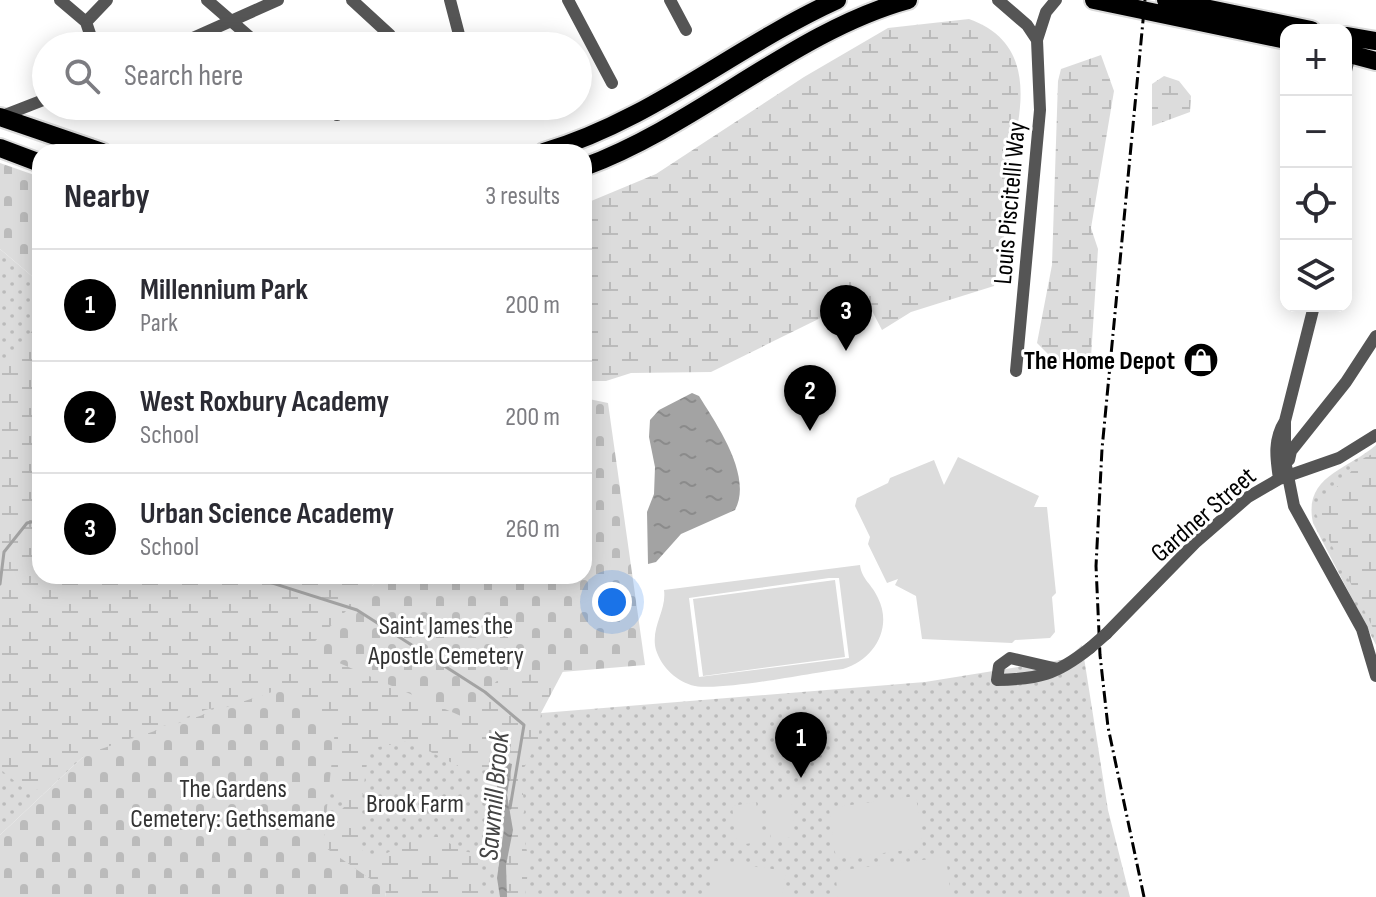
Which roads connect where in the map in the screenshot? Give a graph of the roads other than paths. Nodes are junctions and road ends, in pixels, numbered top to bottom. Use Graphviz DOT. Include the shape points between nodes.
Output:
graph roads {
  1 [pos="60,0"];
  2 [pos="107,0"];
  3 [pos="207,0"];
  4 [pos="278,0"];
  5 [pos="352,0"];
  6 [pos="450,0"];
  7 [pos="568,0"];
  8 [pos="670,0"];
  9 [pos="837,0"];
  10 [pos="908,0"];
  11 [pos="998,0"];
  12 [pos="1056,0"];
  13 [pos="1094,0"];
  14 [pos="1166,0"];
  15 [pos="231,21"];
  16 [pos="86,22"];
  17 [pos="1282,24"];
  18 [pos="686,30"];
  19 [pos="89,32"];
  20 [pos="206,32"];
  21 [pos="244,32"];
  22 [pos="387,32"];
  23 [pos="458,32"];
  24 [pos="585,32"];
  25 [pos="1280,39"];
  26 [pos="1037,40"];
  27 [pos="1376,41"];
  28 [pos="592,45"];
  29 [pos="1352,52"];
  30 [pos="1352,55"];
  31 [pos="1376,61"];
  32 [pos="701,78"];
  33 [pos="612,83"];
  34 [pos="714,101"];
  35 [pos="32,104"];
  36 [pos="0,117"];
  37 [pos="79,144"];
  38 [pos="565,144"];
  39 [pos="0,148"];
  40 [pos="32,160"];
  41 [pos="592,164"];
  42 [pos="1312,312"];
  43 [pos="1376,336"];
  44 [pos="1016,371"];
  45 [pos="1376,435"];
  46 [pos="1284,477"];
  47 [pos="1058,669"];
  48 [pos="1376,676"];
  1 -- 16 [label="street"];
  2 -- 16 [label="street"];
  3 -- 15 [label="street"];
  4 -- 15 [label="street"];
  5 -- 22 [label="street"];
  6 -- 23 [label="street"];
  7 -- 24 [label="street"];
  8 -- 18 [label="street"];
  9 -- 32 [label="highway"];
  10 -- 34 [label="highway" via="856,19"];
  11 -- 26 [label="street"];
  12 -- 26 [label="street, Louis Piscitelli Way"];
  13 -- 25 [label="highway"];
  14 -- 17 [label="highway"];
  15 -- 20 [label="street"];
  15 -- 21 [label="street"];
  16 -- 19 [label="street"];
  26 -- 44 [label="street, Louis Piscitelli Way" via="1040,110"];
  27 -- 29 [label="highway"];
  28 -- 33 [label="street"];
  30 -- 31 [label="highway"];
  32 -- 34 [label="highway"];
  32 -- 38 [label="highway" via="621,123"];
  34 -- 41 [label="highway" via="645,141"];
  35 -- 36 [label="street"];
  36 -- 37 [label="highway"];
  39 -- 40 [label="highway"];
  42 -- 46 [label="street" via="1285,421"];
  43 -- 46 [label="street, Gardner Street" via="1291,451"];
  45 -- 46 [label="street" via="1339,458"];
  46 -- 47 [label="street, Gardner Street, bridge" via="1248,497 1106,634"];
  46 -- 48 [label="street" via="1294,506 1362,629"];
}
